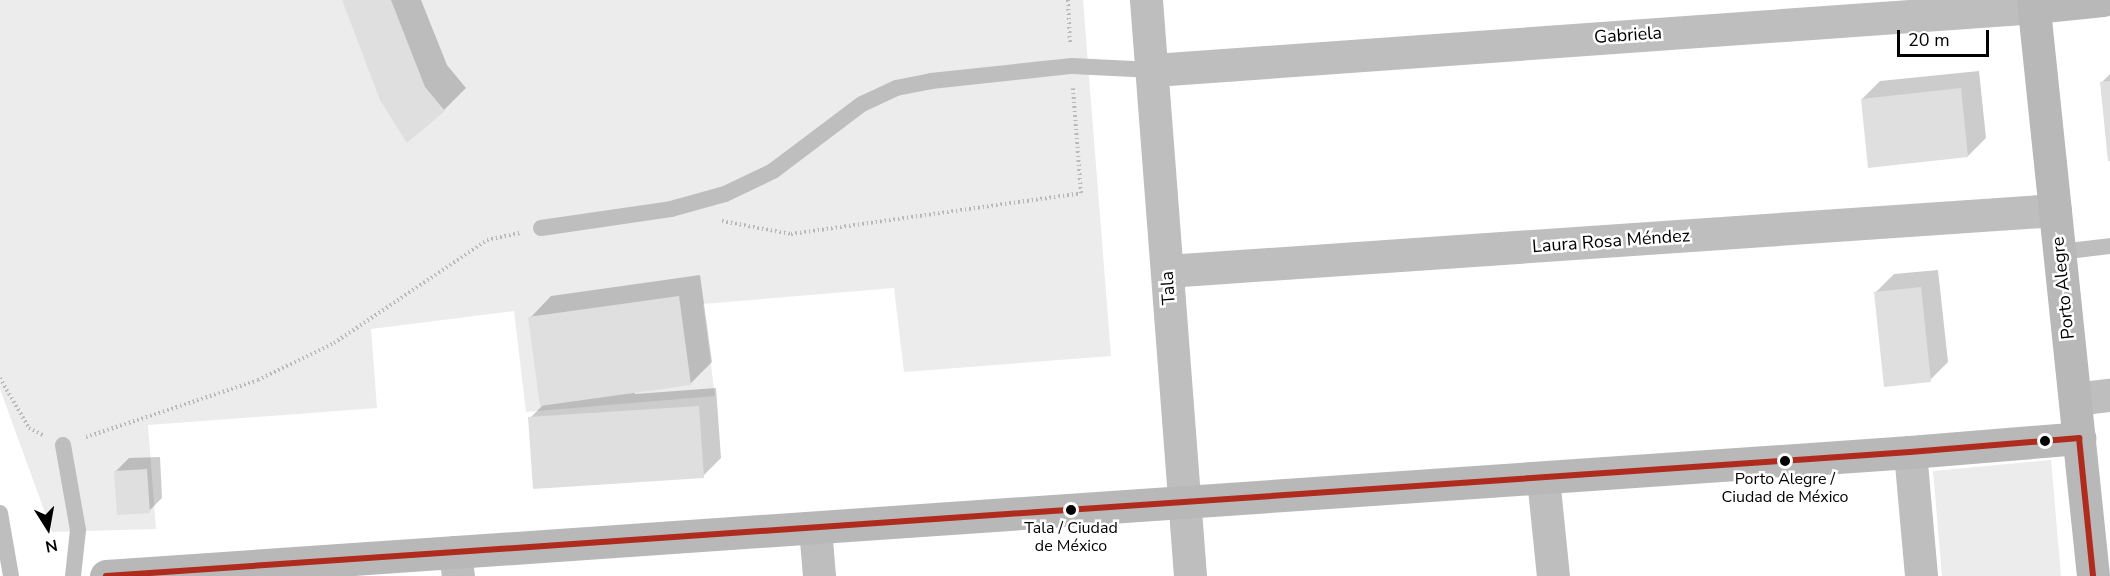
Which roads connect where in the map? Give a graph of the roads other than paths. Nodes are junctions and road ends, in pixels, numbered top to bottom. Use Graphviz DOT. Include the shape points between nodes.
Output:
graph roads {
  1 [pos="1146,0"];
  2 [pos="2103,0"];
  3 [pos="2034,3"];
  4 [pos="1154,70"];
  5 [pos="2055,210"];
  6 [pos="541,228"];
  7 [pos="2110,246"];
  8 [pos="2060,252"];
  9 [pos="1167,271"];
  10 [pos="2110,395"];
  11 [pos="2075,399"];
  12 [pos="2079,438"];
  13 [pos="63,445"];
  14 [pos="1910,452"];
  15 [pos="1544,478"];
  16 [pos="1182,502"];
  17 [pos="0,513"];
  18 [pos="814,528"];
  19 [pos="457,564"];
  20 [pos="11,576"];
  21 [pos="73,576"];
  22 [pos="106,576"];
  23 [pos="819,576"];
  24 [pos="1190,576"];
  25 [pos="1553,576"];
  26 [pos="1921,576"];
  27 [pos="2093,576"];
  1 -- 4 [label="street, Tala"];
  2 -- 3 [label="street, Gabriela"];
  3 -- 4 [label="street, Gabriela"];
  3 -- 5 [label="street, Porto Alegre"];
  4 -- 6 [label="lane" via="1072,66 896,88 862,104 793,157 725,194 671,209"];
  4 -- 9 [label="street, Tala"];
  5 -- 8 [label="street, Porto Alegre"];
  5 -- 9 [label="street, Laura Rosa Méndez"];
  7 -- 8 [label="lane"];
  8 -- 11 [label="street, Porto Alegre"];
  9 -- 16 [label="street, Tala"];
  10 -- 11 [label="street"];
  11 -- 12 [label="street, Porto Alegre"];
  12 -- 14 [label="street"];
  12 -- 27 [label="street, Porto Alegre"];
  13 -- 21 [label="lane" via="78,530"];
  14 -- 15 [label="street"];
  14 -- 26 [label="street"];
  15 -- 16 [label="street"];
  15 -- 25 [label="street"];
  16 -- 18 [label="street"];
  16 -- 24 [label="street, Tala"];
  17 -- 20 [label="lane"];
  18 -- 19 [label="street"];
  18 -- 23 [label="street"];
  19 -- 22 [label="street"];
}
